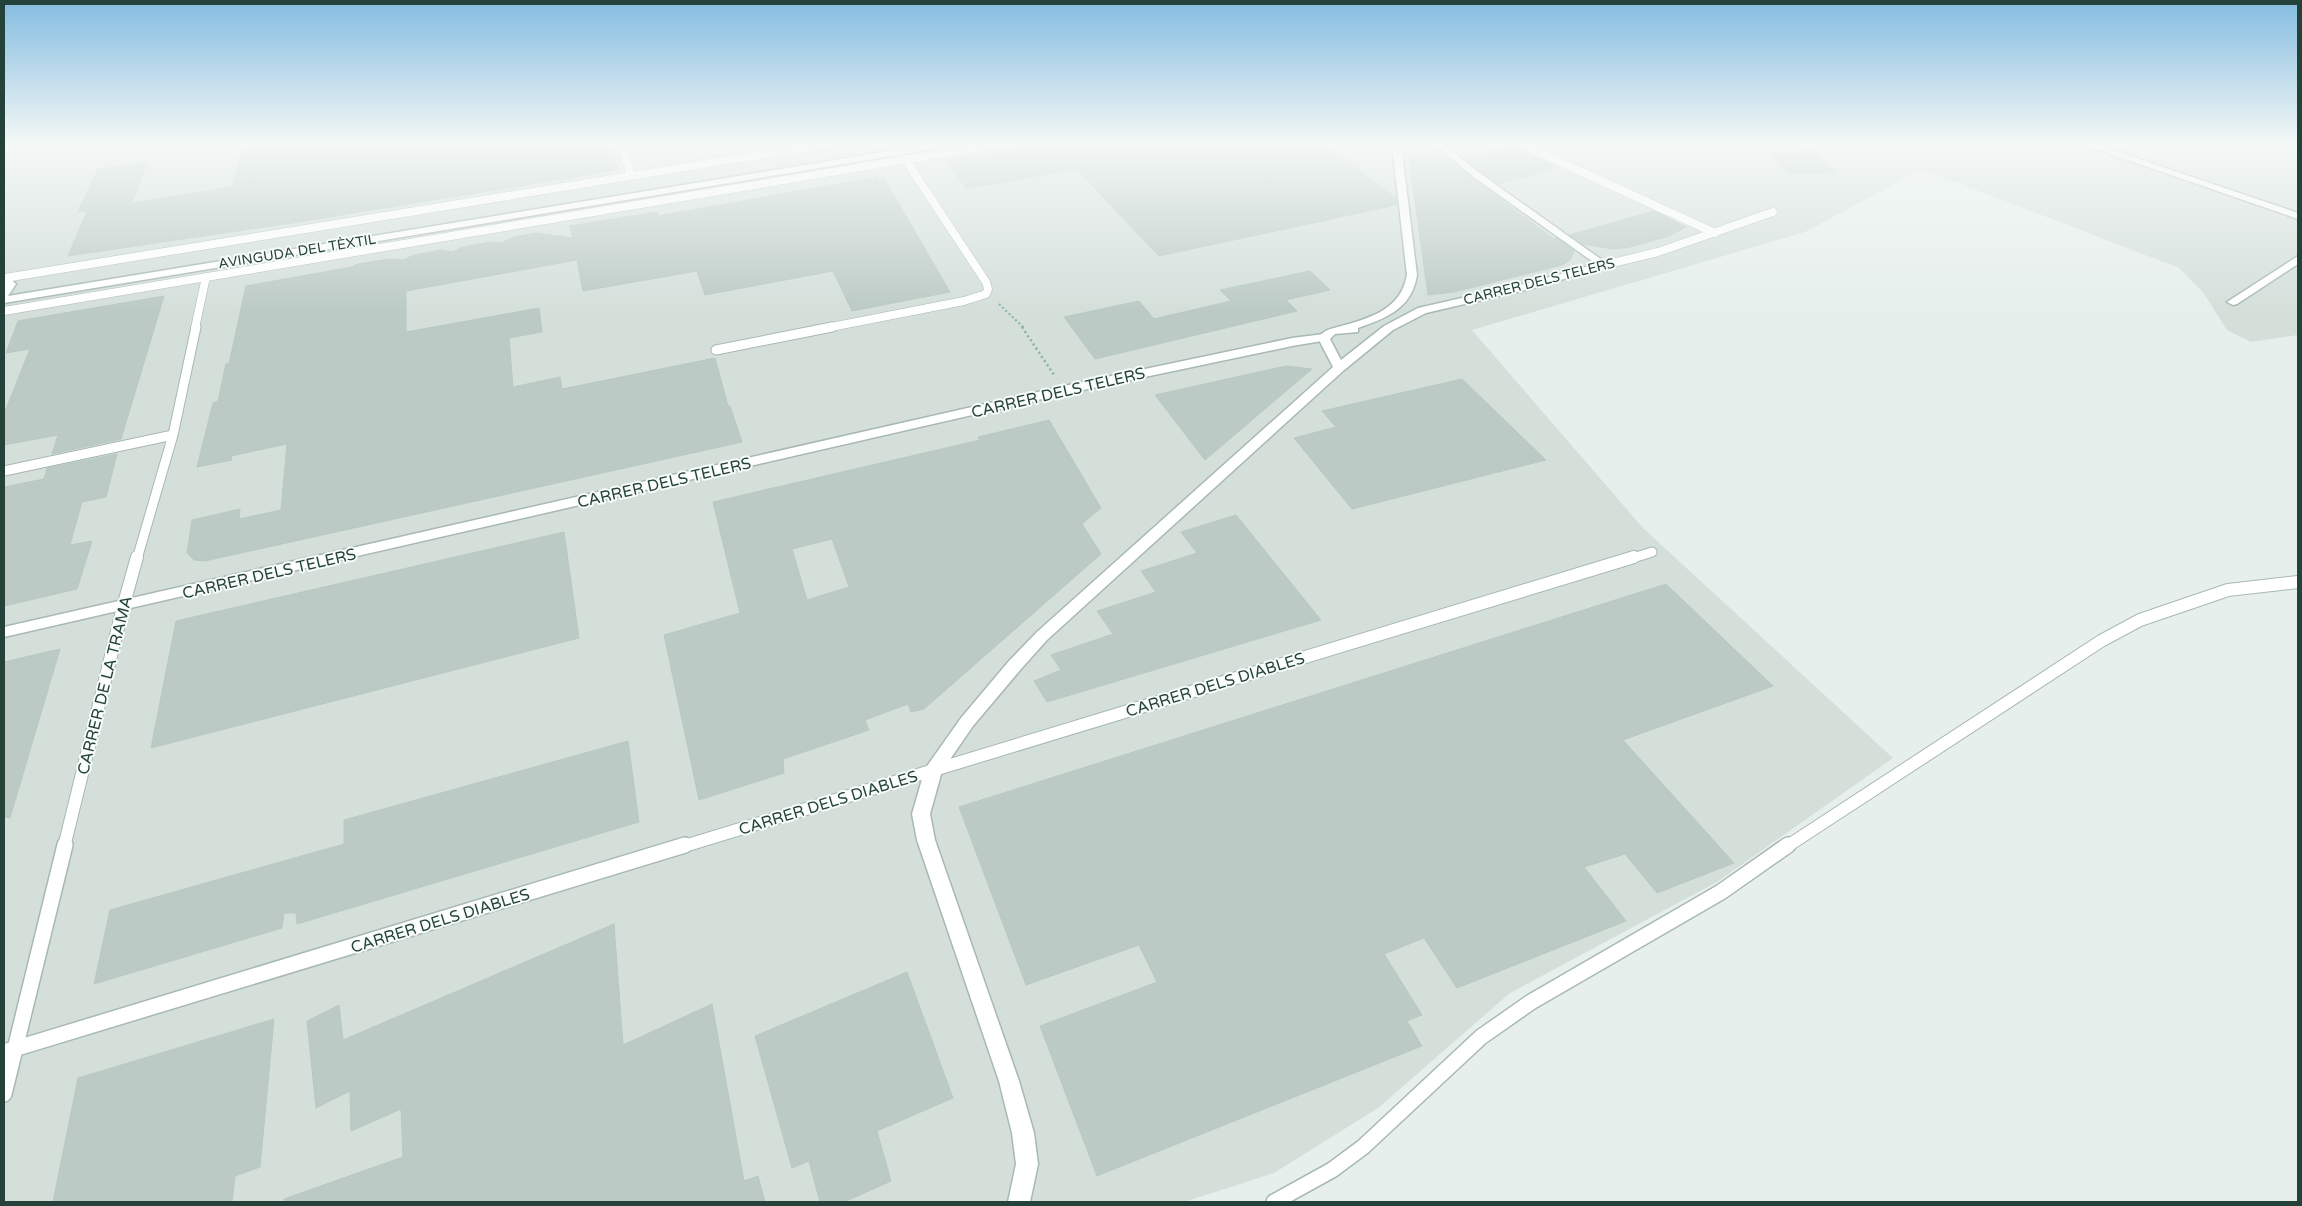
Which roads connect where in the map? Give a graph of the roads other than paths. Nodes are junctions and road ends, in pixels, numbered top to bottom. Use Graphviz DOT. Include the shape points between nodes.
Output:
graph roads {
  1 [pos="476,200"];
  2 [pos="553,200"];
  3 [pos="606,200"];
  4 [pos="661,200"];
  5 [pos="932,200"];
  6 [pos="1403,200"];
  7 [pos="1512,200"];
  8 [pos="1644,200"];
  9 [pos="2252,200"];
  10 [pos="1773,212"];
  11 [pos="2298,216"];
  12 [pos="1715,233"];
  13 [pos="251,259"];
  14 [pos="2298,260"];
  15 [pos="1604,265"];
  16 [pos="248,270"];
  17 [pos="4,277"];
  18 [pos="206,277"];
  19 [pos="6,291"];
  20 [pos="1418,295"];
  21 [pos="4,300"];
  22 [pos="2233,302"];
  23 [pos="1448,303"];
  24 [pos="4,311"];
  25 [pos="1345,329"];
  26 [pos="1368,341"];
  27 [pos="1327,343"];
  28 [pos="716,350"];
  29 [pos="1358,351"];
  30 [pos="1339,368"];
  31 [pos="173,435"];
  32 [pos="4,471"];
  33 [pos="1652,552"];
  34 [pos="2298,582"];
  35 [pos="123,607"];
  36 [pos="4,632"];
  37 [pos="934,769"];
  38 [pos="10,1051"];
  39 [pos="4,1094"];
  40 [pos="1019,1202"];
  41 [pos="1274,1202"];
  1 -- 17 [label="lane"];
  2 -- 19 [label="street, AVINGUDA DEL TÈXTIL"];
  3 -- 13 [label="street, AVINGUDA DEL TÈXTIL"];
  4 -- 16 [label="lane"];
  5 -- 28 [label="lane" via="986,282 986,294"];
  6 -- 20 [label="street" via="1412,275"];
  7 -- 15 [label="street"];
  8 -- 12 [label="lane"];
  9 -- 11 [label="street"];
  10 -- 12 [label="lane, CARRER DELS TELERS"];
  12 -- 15 [label="lane, CARRER DELS TELERS"];
  13 -- 16 [label="lane"];
  13 -- 21 [label="street, AVINGUDA DEL TÈXTIL"];
  14 -- 22 [label="street"];
  15 -- 23 [label="street, CARRER DELS TELERS" via="1534,285"];
  16 -- 18 [label="lane"];
  17 -- 19 [label="street" via="10,284"];
  18 -- 24 [label="lane"];
  18 -- 31 [label="lane, CARRER DE LA TRAMA"];
  20 -- 23 [label="street"];
  20 -- 25 [label="street" via="1392,310"];
  23 -- 26 [label="street, CARRER DELS TELERS" via="1410,315"];
  25 -- 26 [label="street" via="1358,332"];
  25 -- 27 [label="street" via="1332,331"];
  26 -- 29 [label="street, CARRER DELS TELERS"];
  27 -- 29 [label="street" via="1343,352"];
  27 -- 30 [label="street"];
  27 -- 35 [label="street, CARRER DELS TELERS" via="1292,342 1064,390"];
  29 -- 30 [label="street, CARRER DELS TELERS"];
  30 -- 37 [label="street, CARRER DELS TELERS" via="1042,636 967,722"];
  31 -- 32 [label="lane"];
  31 -- 35 [label="lane, CARRER DE LA TRAMA"];
  33 -- 37 [label="lane, CARRER DELS DIABLES"];
  34 -- 41 [label="lane" via="2228,590 2140,620 2101,641 1721,892 1531,1002 1481,1037 1363,1147 1332,1170"];
  35 -- 36 [label="street, CARRER DELS TELERS"];
  35 -- 38 [label="lane, CARRER DE LA TRAMA"];
  37 -- 38 [label="lane, CARRER DELS DIABLES"];
  37 -- 40 [label="street" via="922,814 926,840 1009,1081 1023,1133 1027,1164"];
  38 -- 39 [label="lane, CARRER DE LA TRAMA"];
}
